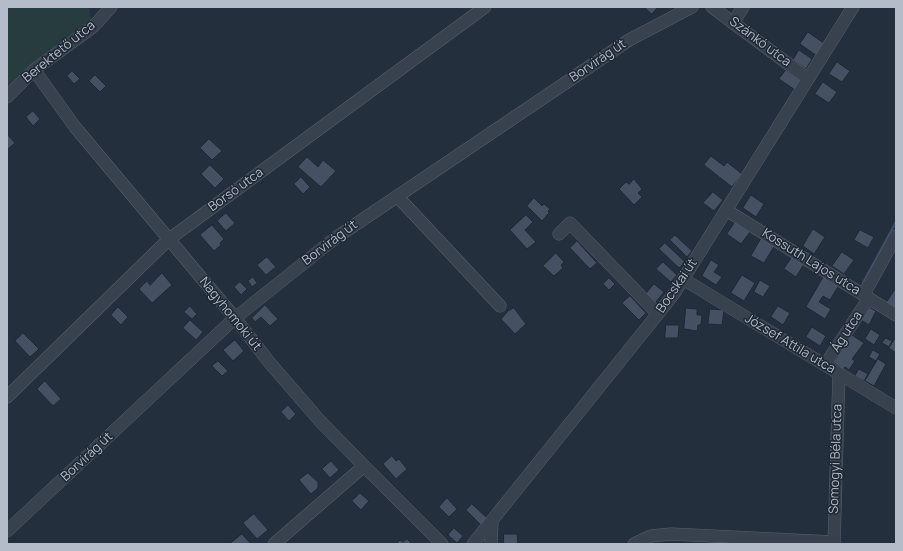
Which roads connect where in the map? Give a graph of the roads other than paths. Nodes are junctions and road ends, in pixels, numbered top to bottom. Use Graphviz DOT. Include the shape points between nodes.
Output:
graph roads {
  1 [pos="111,7"];
  2 [pos="485,7"];
  3 [pos="692,7"];
  4 [pos="712,7"];
  5 [pos="743,7"];
  6 [pos="853,7"];
  7 [pos="733,23"];
  8 [pos="34,70"];
  9 [pos="807,78"];
  10 [pos="7,97"];
  11 [pos="397,196"];
  12 [pos="726,210"];
  13 [pos="559,234"];
  14 [pos="896,236"];
  15 [pos="168,240"];
  16 [pos="683,279"];
  17 [pos="866,296"];
  18 [pos="500,306"];
  19 [pos="658,314"];
  20 [pos="896,315"];
  21 [pos="235,318"];
  22 [pos="825,365"];
  23 [pos="839,373"];
  24 [pos="7,396"];
  25 [pos="896,408"];
  26 [pos="364,466"];
  27 [pos="492,523"];
  28 [pos="7,531"];
  29 [pos="834,543"];
  30 [pos="274,544"];
  31 [pos="442,544"];
  32 [pos="473,544"];
  33 [pos="490,544"];
  34 [pos="634,544"];
  1 -- 8 [label="street, Berektető utca" via="94,26"];
  2 -- 15 [label="street, Borsó utca"];
  3 -- 11 [label="street, Borvirág út" via="629,40"];
  4 -- 7 [label="street, Szánkó utca"];
  5 -- 7 [label="street"];
  6 -- 9 [label="street, Bocskai út"];
  7 -- 9 [label="street, Szánkó utca"];
  8 -- 10 [label="street, Berektető utca"];
  8 -- 15 [label="street, Nagyhomoki út" via="75,127"];
  9 -- 12 [label="street, Bocskai út"];
  11 -- 18 [label="street"];
  11 -- 21 [label="street, Borvirág út" via="334,239"];
  12 -- 16 [label="street, Bocskai út"];
  12 -- 17 [label="street, Kossuth Lajos utca"];
  13 -- 19 [label="street" via="570,223"];
  14 -- 17 [label="street, Ág utca"];
  15 -- 21 [label="street, Nagyhomoki út"];
  15 -- 24 [label="street, Borsó utca"];
  16 -- 19 [label="street, Bocskai út"];
  16 -- 22 [label="street, József Attila utca"];
  17 -- 20 [label="street, Kossuth Lajos utca"];
  17 -- 22 [label="street, Ág utca"];
  19 -- 27 [label="street, Bocskai út"];
  21 -- 26 [label="street, Nagyhomoki út" via="320,421"];
  21 -- 28 [label="street, Borvirág út"];
  22 -- 23 [label="street, József Attila utca"];
  23 -- 25 [label="street, József Attila utca"];
  23 -- 29 [label="street, Somogyi Béla utca"];
  26 -- 30 [label="street"];
  26 -- 31 [label="street, Nagyhomoki út"];
  27 -- 32 [label="street, Bocskai út"];
  27 -- 33 [label="street"];
  29 -- 34 [label="street" via="671,534 651,536"];
}
